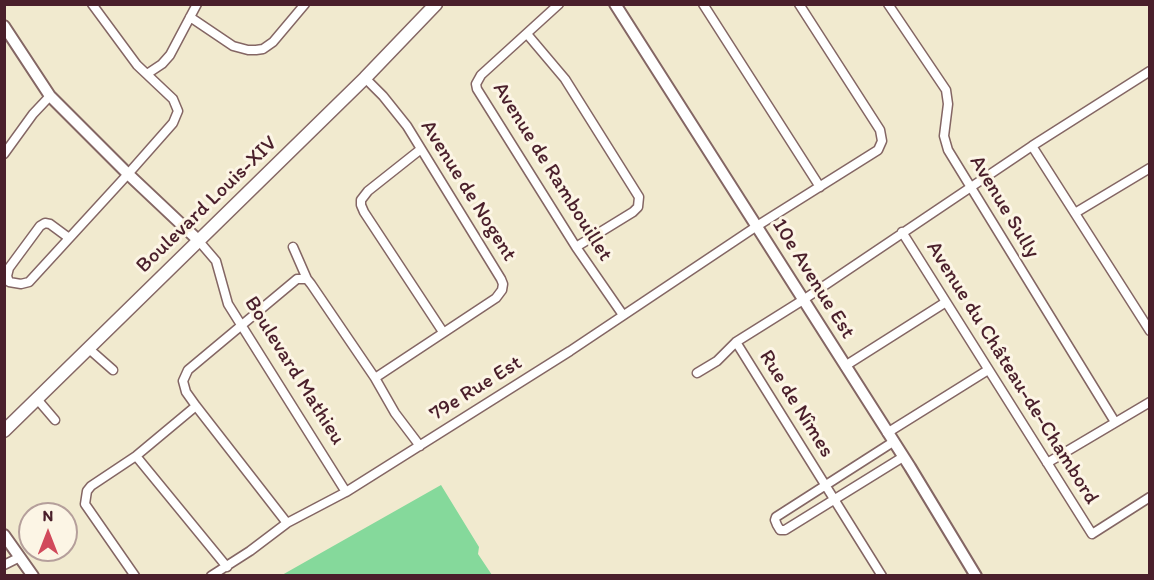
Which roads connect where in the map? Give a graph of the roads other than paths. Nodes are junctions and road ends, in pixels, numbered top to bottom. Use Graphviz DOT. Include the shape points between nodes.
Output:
graph roads {
  1 [pos="92,4"];
  2 [pos="197,4"];
  3 [pos="305,4"];
  4 [pos="436,4"];
  5 [pos="560,4"];
  6 [pos="615,4"];
  7 [pos="704,4"];
  8 [pos="800,4"];
  9 [pos="888,4"];
  10 [pos="190,17"];
  11 [pos="4,26"];
  12 [pos="527,34"];
  13 [pos="1149,71"];
  14 [pos="147,74"];
  15 [pos="365,78"];
  16 [pos="50,96"];
  17 [pos="1032,146"];
  18 [pos="421,149"];
  19 [pos="4,154"];
  20 [pos="1148,170"];
  21 [pos="128,174"];
  22 [pos="820,187"];
  23 [pos="970,187"];
  24 [pos="1075,213"];
  25 [pos="757,226"];
  26 [pos="902,232"];
  27 [pos="69,238"];
  28 [pos="198,240"];
  29 [pos="293,247"];
  30 [pos="576,248"];
  31 [pos="307,279"];
  32 [pos="803,300"];
  33 [pos="946,302"];
  34 [pos="623,315"];
  35 [pos="240,324"];
  36 [pos="1149,331"];
  37 [pos="443,332"];
  38 [pos="736,342"];
  39 [pos="88,348"];
  40 [pos="845,366"];
  41 [pos="113,370"];
  42 [pos="988,370"];
  43 [pos="697,373"];
  44 [pos="375,378"];
  45 [pos="37,399"];
  46 [pos="1149,402"];
  47 [pos="196,406"];
  48 [pos="55,420"];
  49 [pos="1115,422"];
  50 [pos="4,431"];
  51 [pos="890,438"];
  52 [pos="420,446"];
  53 [pos="136,456"];
  54 [pos="903,458"];
  55 [pos="1047,463"];
  56 [pos="825,485"];
  57 [pos="346,492"];
  58 [pos="1149,497"];
  59 [pos="834,500"];
  60 [pos="287,523"];
  61 [pos="4,535"];
  62 [pos="18,554"];
  63 [pos="18,558"];
  64 [pos="23,562"];
  65 [pos="4,565"];
  66 [pos="227,567"];
  67 [pos="33,576"];
  68 [pos="135,576"];
  69 [pos="211,576"];
  70 [pos="882,576"];
  71 [pos="976,576"];
  1 -- 14 [label="street"];
  2 -- 10 [label="street"];
  3 -- 10 [label="street" via="273,42 263,49 248,51 233,46"];
  4 -- 15 [label="main road, Boulevard Louis-XIV"];
  5 -- 12 [label="street, Avenue de Rambouillet"];
  6 -- 25 [label="street, 10e Avenue Est"];
  7 -- 22 [label="street"];
  8 -- 22 [label="street, 79e Rue Est" via="882,136 878,150"];
  9 -- 23 [label="street, Avenue Sully" via="946,90 946,144"];
  10 -- 14 [label="street" via="170,55"];
  11 -- 16 [label="street, Boulevard Mathieu"];
  12 -- 30 [label="street, Avenue de Rambouillet" via="478,79 477,89"];
  12 -- 30 [label="street" via="564,79 639,197 633,212"];
  13 -- 17 [label="street, Rue de Nîmes"];
  14 -- 21 [label="street" via="173,99 178,111"];
  15 -- 18 [label="street, Avenue de Nogent" via="407,126"];
  15 -- 28 [label="main road, Boulevard Louis-XIV"];
  16 -- 19 [label="street"];
  16 -- 21 [label="street, Boulevard Mathieu"];
  17 -- 23 [label="street, Rue de Nîmes"];
  17 -- 24 [label="street"];
  18 -- 37 [label="street" via="368,191 361,205"];
  18 -- 37 [label="street, Avenue de Nogent" via="503,284 496,298"];
  20 -- 24 [label="street"];
  21 -- 27 [label="street"];
  21 -- 28 [label="street, Boulevard Mathieu"];
  22 -- 25 [label="street, 79e Rue Est"];
  23 -- 26 [label="street, Rue de Nîmes"];
  23 -- 49 [label="street, Avenue Sully"];
  24 -- 36 [label="street"];
  25 -- 32 [label="street, 10e Avenue Est"];
  25 -- 34 [label="street, 79e Rue Est"];
  26 -- 32 [label="street, Rue de Nîmes"];
  26 -- 33 [label="street, Avenue du Château-de-Chambord"];
  27 -- 27 [label="street" via="29,282 9,282 9,268 40,226 50,224"];
  28 -- 35 [label="street, Boulevard Mathieu" via="216,261 228,304"];
  28 -- 39 [label="main road, Boulevard Louis-XIV"];
  29 -- 31 [label="street"];
  30 -- 34 [label="street, Avenue de Rambouillet"];
  31 -- 35 [label="street" via="291,282"];
  31 -- 44 [label="street"];
  32 -- 38 [label="street, Rue de Nîmes"];
  32 -- 40 [label="street, 10e Avenue Est"];
  33 -- 40 [label="street"];
  33 -- 42 [label="street, Avenue du Château-de-Chambord"];
  34 -- 52 [label="street, 79e Rue Est"];
  35 -- 47 [label="street" via="184,376 186,392"];
  35 -- 57 [label="street, Boulevard Mathieu"];
  37 -- 44 [label="street, Avenue de Nogent"];
  38 -- 43 [label="street, Rue de Nîmes" via="717,361"];
  38 -- 56 [label="street, Rue de Nîmes"];
  39 -- 41 [label="street"];
  39 -- 45 [label="main road, Boulevard Louis-XIV"];
  40 -- 51 [label="street, 10e Avenue Est"];
  42 -- 51 [label="street"];
  42 -- 55 [label="street, Avenue du Château-de-Chambord"];
  44 -- 52 [label="street"];
  45 -- 48 [label="street"];
  45 -- 50 [label="main road, Boulevard Louis-XIV"];
  46 -- 49 [label="street"];
  47 -- 53 [label="street"];
  47 -- 60 [label="street"];
  49 -- 55 [label="street"];
  51 -- 54 [label="street, 10e Avenue Est"];
  51 -- 56 [label="street"];
  52 -- 57 [label="street, 79e Rue Est"];
  53 -- 66 [label="street"];
  53 -- 68 [label="street" via="91,486 85,497 85,504"];
  54 -- 59 [label="street"];
  54 -- 71 [label="street, 10e Avenue Est"];
  55 -- 58 [label="street, Avenue du Château-de-Chambord" via="1092,534"];
  56 -- 59 [label="street, Rue de Nîmes"];
  56 -- 59 [label="street" via="776,517 780,530"];
  57 -- 60 [label="street, 79e Rue Est"];
  59 -- 70 [label="street, Rue de Nîmes"];
  60 -- 66 [label="street, 79e Rue Est"];
  61 -- 62 [label="street"];
  63 -- 65 [label="street"];
  64 -- 67 [label="street"];
  66 -- 69 [label="street, 79e Rue Est"];
}
